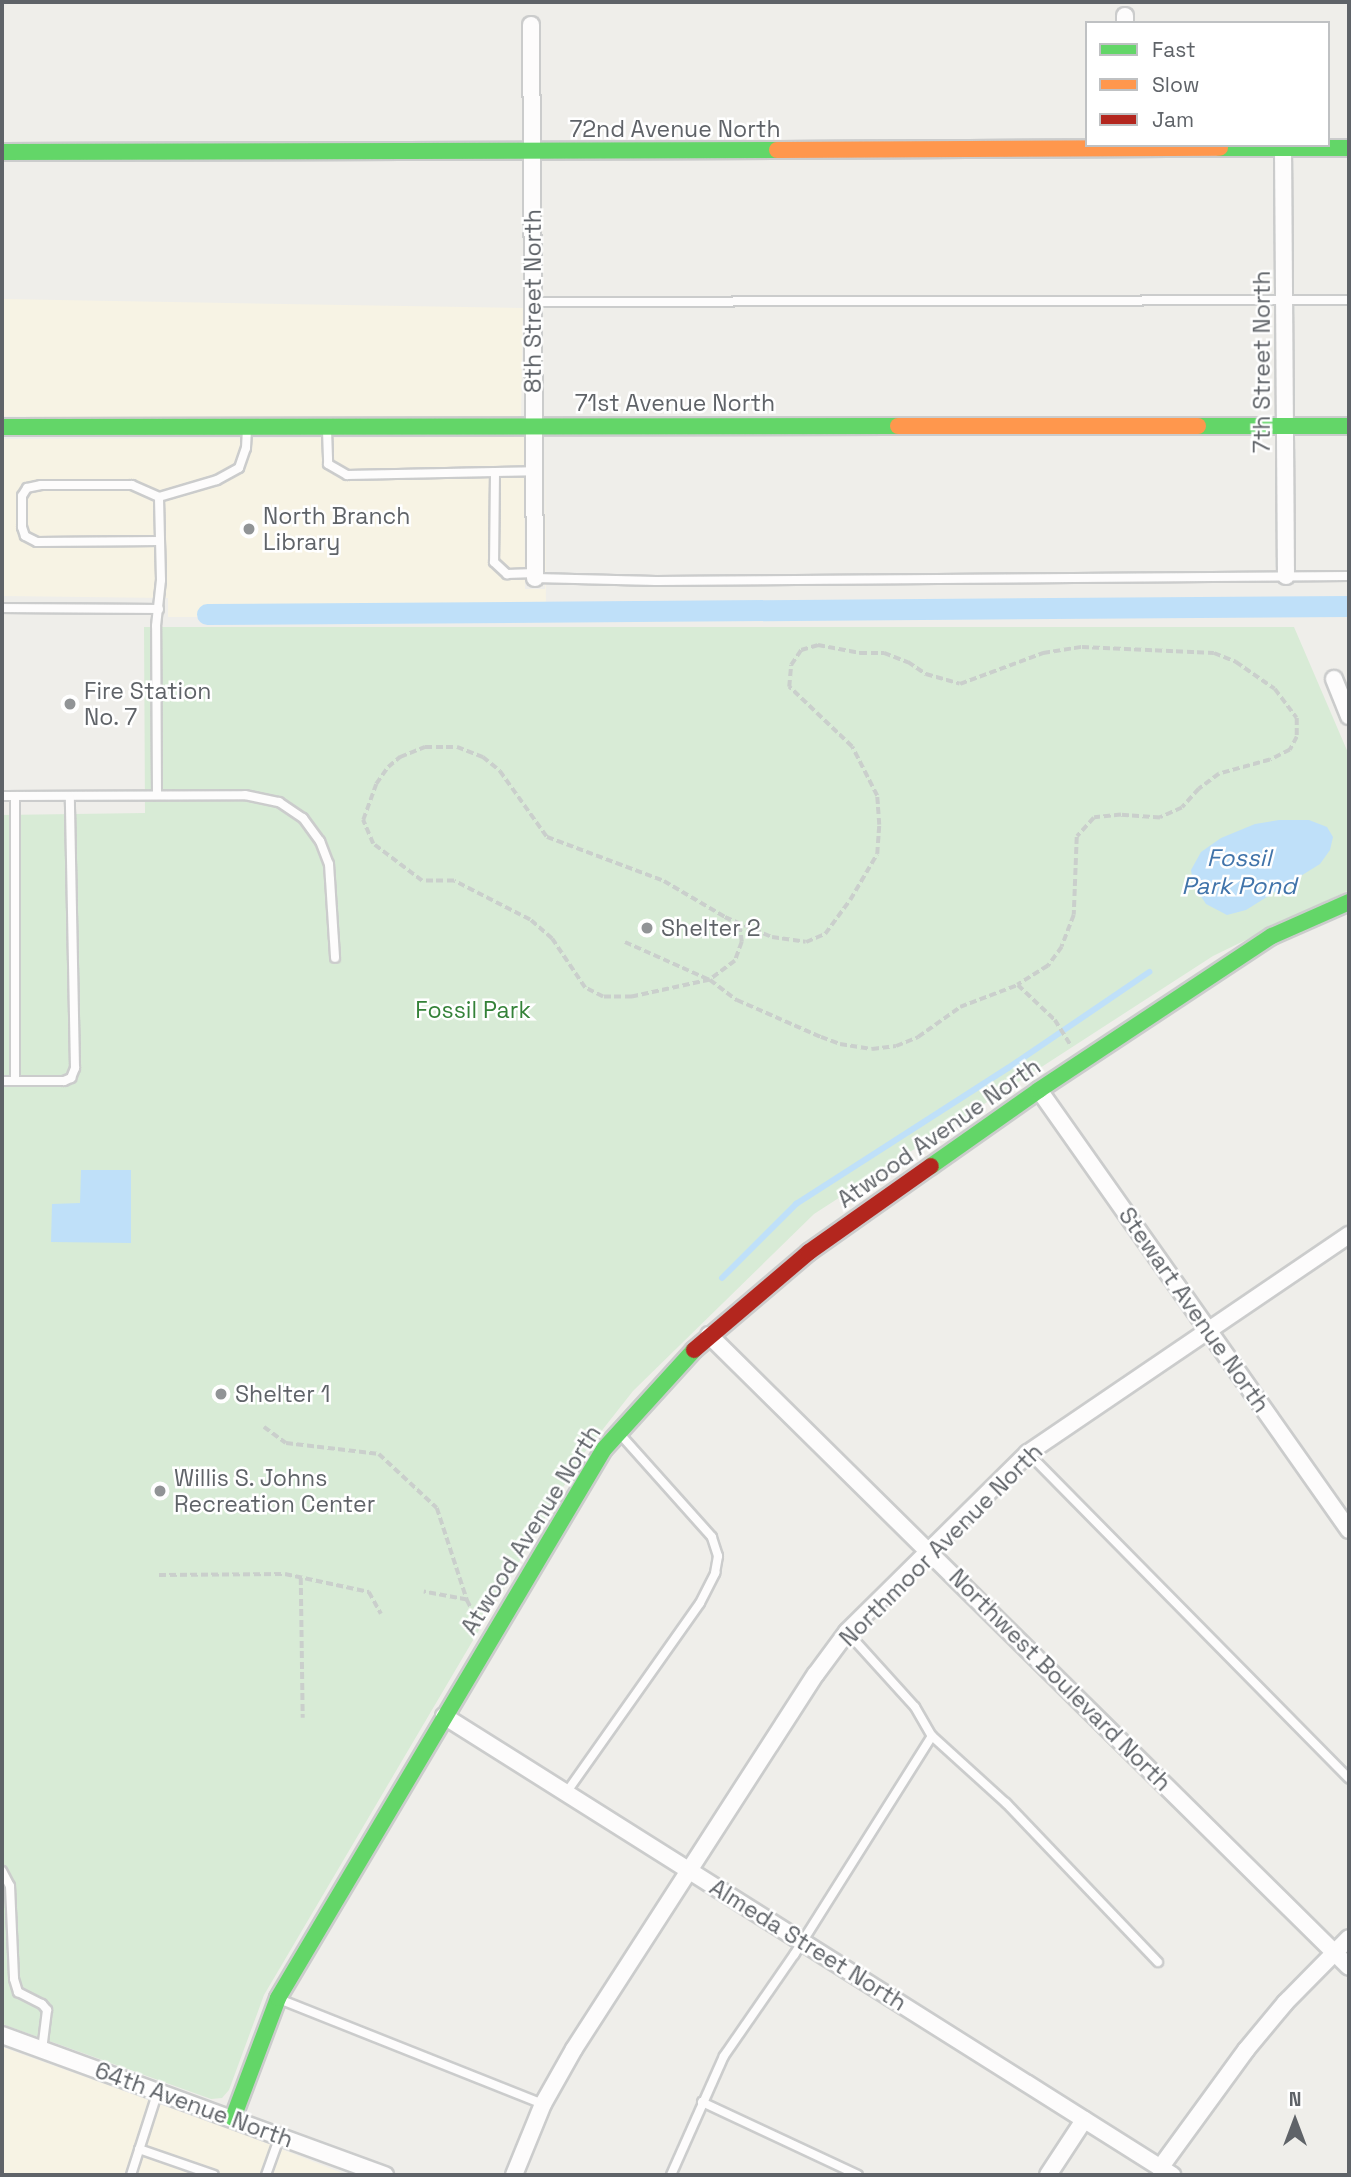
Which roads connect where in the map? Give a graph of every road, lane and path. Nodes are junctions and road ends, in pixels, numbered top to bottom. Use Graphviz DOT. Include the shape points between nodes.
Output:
graph roads {
  1 [pos="531,25"];
  2 [pos="1125,147"];
  3 [pos="1283,148"];
  4 [pos="1349,148"];
  5 [pos="2,152"];
  6 [pos="532,152"];
  7 [pos="1349,300"];
  8 [pos="1284,301"];
  9 [pos="533,302"];
  10 [pos="327,426"];
  11 [pos="534,426"];
  12 [pos="1286,426"];
  13 [pos="1349,426"];
  14 [pos="247,427"];
  15 [pos="2,428"];
  16 [pos="534,471"];
  17 [pos="495,472"];
  18 [pos="159,497"];
  19 [pos="160,541"];
  20 [pos="535,576"];
  21 [pos="1286,576"];
  22 [pos="1349,576"];
  23 [pos="2,608"];
  24 [pos="159,609"];
  25 [pos="1334,679"];
  26 [pos="1349,716"];
  27 [pos="157,795"];
  28 [pos="2,796"];
  29 [pos="15,796"];
  30 [pos="70,796"];
  31 [pos="1349,902"];
  32 [pos="725,917"];
  33 [pos="625,942"];
  34 [pos="335,958"];
  35 [pos="710,981"];
  36 [pos="1018,985"];
  37 [pos="1077,1056"];
  38 [pos="2,1081"];
  39 [pos="15,1081"];
  40 [pos="1039,1090"];
  41 [pos="1349,1234"];
  42 [pos="1209,1330"];
  43 [pos="709,1335"];
  44 [pos="264,1427"];
  45 [pos="618,1432"];
  46 [pos="1028,1453"];
  47 [pos="1349,1530"];
  48 [pos="932,1552"];
  49 [pos="159,1575"];
  50 [pos="301,1578"];
  51 [pos="424,1592"];
  52 [pos="467,1600"];
  53 [pos="381,1614"];
  54 [pos="481,1628"];
  55 [pos="847,1632"];
  56 [pos="444,1716"];
  57 [pos="303,1718"];
  58 [pos="932,1736"];
  59 [pos="1349,1778"];
  60 [pos="566,1793"];
  61 [pos="2,1871"];
  62 [pos="690,1872"];
  63 [pos="1349,1938"];
  64 [pos="802,1939"];
  65 [pos="1335,1953"];
  66 [pos="1158,1962"];
  67 [pos="1349,1967"];
  68 [pos="278,1998"];
  69 [pos="2,2035"];
  70 [pos="42,2050"];
  71 [pos="158,2091"];
  72 [pos="702,2102"];
  73 [pos="543,2104"];
  74 [pos="233,2118"];
  75 [pos="1084,2120"];
  76 [pos="279,2136"];
  77 [pos="139,2148"];
  78 [pos="1166,2171"];
  79 [pos="131,2175"];
  80 [pos="214,2175"];
  81 [pos="266,2175"];
  82 [pos="385,2175"];
  83 [pos="514,2175"];
  84 [pos="671,2175"];
  85 [pos="858,2175"];
  86 [pos="1048,2175"];
  1 -- 6 [label="street, 8th Street North"];
  2 -- 3 [label="street, 72nd Avenue North"];
  2 -- 6 [label="street, 72nd Avenue North"];
  3 -- 4 [label="street, 72nd Avenue North"];
  3 -- 8 [label="street, 7th Street North"];
  5 -- 6 [label="street, 72nd Avenue North"];
  6 -- 9 [label="street, 8th Street North"];
  7 -- 8 [label="lane"];
  8 -- 9 [label="lane"];
  8 -- 12 [label="street, 7th Street North"];
  9 -- 11 [label="street, 8th Street North"];
  10 -- 11 [label="street, 71st Avenue North"];
  10 -- 14 [label="street, 71st Avenue North"];
  10 -- 17 [label="lane" via="328,464 347,475"];
  11 -- 12 [label="street, 71st Avenue North"];
  11 -- 16 [label="street, 8th Street North"];
  12 -- 13 [label="street, 71st Avenue North"];
  12 -- 21 [label="street, 7th Street North"];
  14 -- 15 [label="street, 71st Avenue North"];
  14 -- 18 [label="lane" via="239,468 217,480"];
  16 -- 17 [label="lane"];
  16 -- 20 [label="street, 8th Street North"];
  17 -- 20 [label="lane" via="494,562 507,575"];
  18 -- 19 [label="lane"];
  18 -- 19 [label="lane" via="132,485 27,488 22,496 22,527 25,536 37,542"];
  19 -- 24 [label="lane"];
  20 -- 21 [label="lane" via="670,580"];
  21 -- 22 [label="lane"];
  23 -- 24 [label="lane"];
  24 -- 27 [label="lane"];
  25 -- 26 [label="street"];
  27 -- 30 [label="lane"];
  27 -- 34 [label="lane" via="245,795 279,802 303,818 329,864"];
  28 -- 29 [label="lane"];
  29 -- 30 [label="lane"];
  29 -- 39 [label="lane"];
  30 -- 39 [label="lane" via="75,1068 64,1081"];
  31 -- 40 [label="street, Atwood Avenue North" via="1272,936"];
  32 -- 35 [label="path" via="740,925 742,942 735,961"];
  32 -- 35 [label="path" via="664,881 547,837 500,771 483,757 457,747 425,747 388,766 376,783 363,820 373,844 422,881 454,881 530,920 552,939 585,988 603,998 632,998"];
  32 -- 36 [label="path" via="791,942 806,942 825,934 877,854 877,796 867,771 835,728 789,687 791,665 801,650 818,645 884,653 926,674 960,684 1043,653 1082,648 1189,650 1236,662 1275,689 1297,718 1297,737 1290,750 1219,774 1182,808 1160,818 1094,818 1077,837 1074,915 1062,947 1048,966"];
  33 -- 35 [label="path"];
  35 -- 36 [label="path" via="737,1000 821,1037 872,1049 918,1037 960,1007"];
  36 -- 37 [label="path" via="1055,1020"];
  38 -- 39 [label="lane"];
  40 -- 42 [label="street, Stewart Avenue North"];
  40 -- 43 [label="street, Atwood Avenue North" via="809,1252"];
  41 -- 42 [label="street, Northmoor Avenue North"];
  42 -- 46 [label="street, Northmoor Avenue North"];
  42 -- 47 [label="street, Stewart Avenue North"];
  43 -- 45 [label="street, Atwood Avenue North"];
  43 -- 48 [label="street, Northwest Boulevard North"];
  44 -- 52 [label="path" via="286,1443 379,1454 437,1508"];
  45 -- 56 [label="street, Atwood Avenue North"];
  45 -- 60 [label="lane" via="712,1537 717,1564 700,1603"];
  46 -- 48 [label="street, Northmoor Avenue North"];
  46 -- 59 [label="lane"];
  48 -- 55 [label="street, Northmoor Avenue North"];
  48 -- 65 [label="street, Northwest Boulevard North"];
  49 -- 50 [label="path" via="285,1574"];
  50 -- 53 [label="path" via="369,1592"];
  50 -- 57 [label="path"];
  51 -- 52 [label="path"];
  52 -- 54 [label="path"];
  55 -- 58 [label="lane" via="915,1707"];
  55 -- 62 [label="street, Northmoor Avenue North"];
  56 -- 60 [label="street, Almeda Street North"];
  56 -- 68 [label="street, Atwood Avenue North"];
  58 -- 64 [label="lane"];
  58 -- 66 [label="lane" via="1006,1803"];
  60 -- 62 [label="street, Almeda Street North"];
  61 -- 70 [label="lane" via="10,1886 18,1992 47,2010"];
  62 -- 64 [label="street, Almeda Street North"];
  62 -- 73 [label="street, Northmoor Avenue North" via="573,2049"];
  63 -- 65 [label="street"];
  64 -- 72 [label="lane" via="724,2056"];
  64 -- 75 [label="street, Almeda Street North"];
  65 -- 67 [label="street, Northwest Boulevard North"];
  65 -- 78 [label="street" via="1246,2050"];
  68 -- 73 [label="lane"];
  68 -- 74 [label="street, Atwood Avenue North"];
  69 -- 70 [label="street, 64th Avenue North"];
  70 -- 71 [label="street, 64th Avenue North"];
  71 -- 74 [label="street, 64th Avenue North"];
  71 -- 77 [label="lane"];
  72 -- 84 [label="lane"];
  72 -- 85 [label="lane"];
  73 -- 83 [label="street, Northmoor Avenue North"];
  74 -- 76 [label="street, 64th Avenue North"];
  75 -- 78 [label="street, Almeda Street North"];
  75 -- 86 [label="street"];
  76 -- 81 [label="lane"];
  76 -- 82 [label="street, 64th Avenue North"];
  77 -- 79 [label="lane"];
  77 -- 80 [label="lane"];
}
